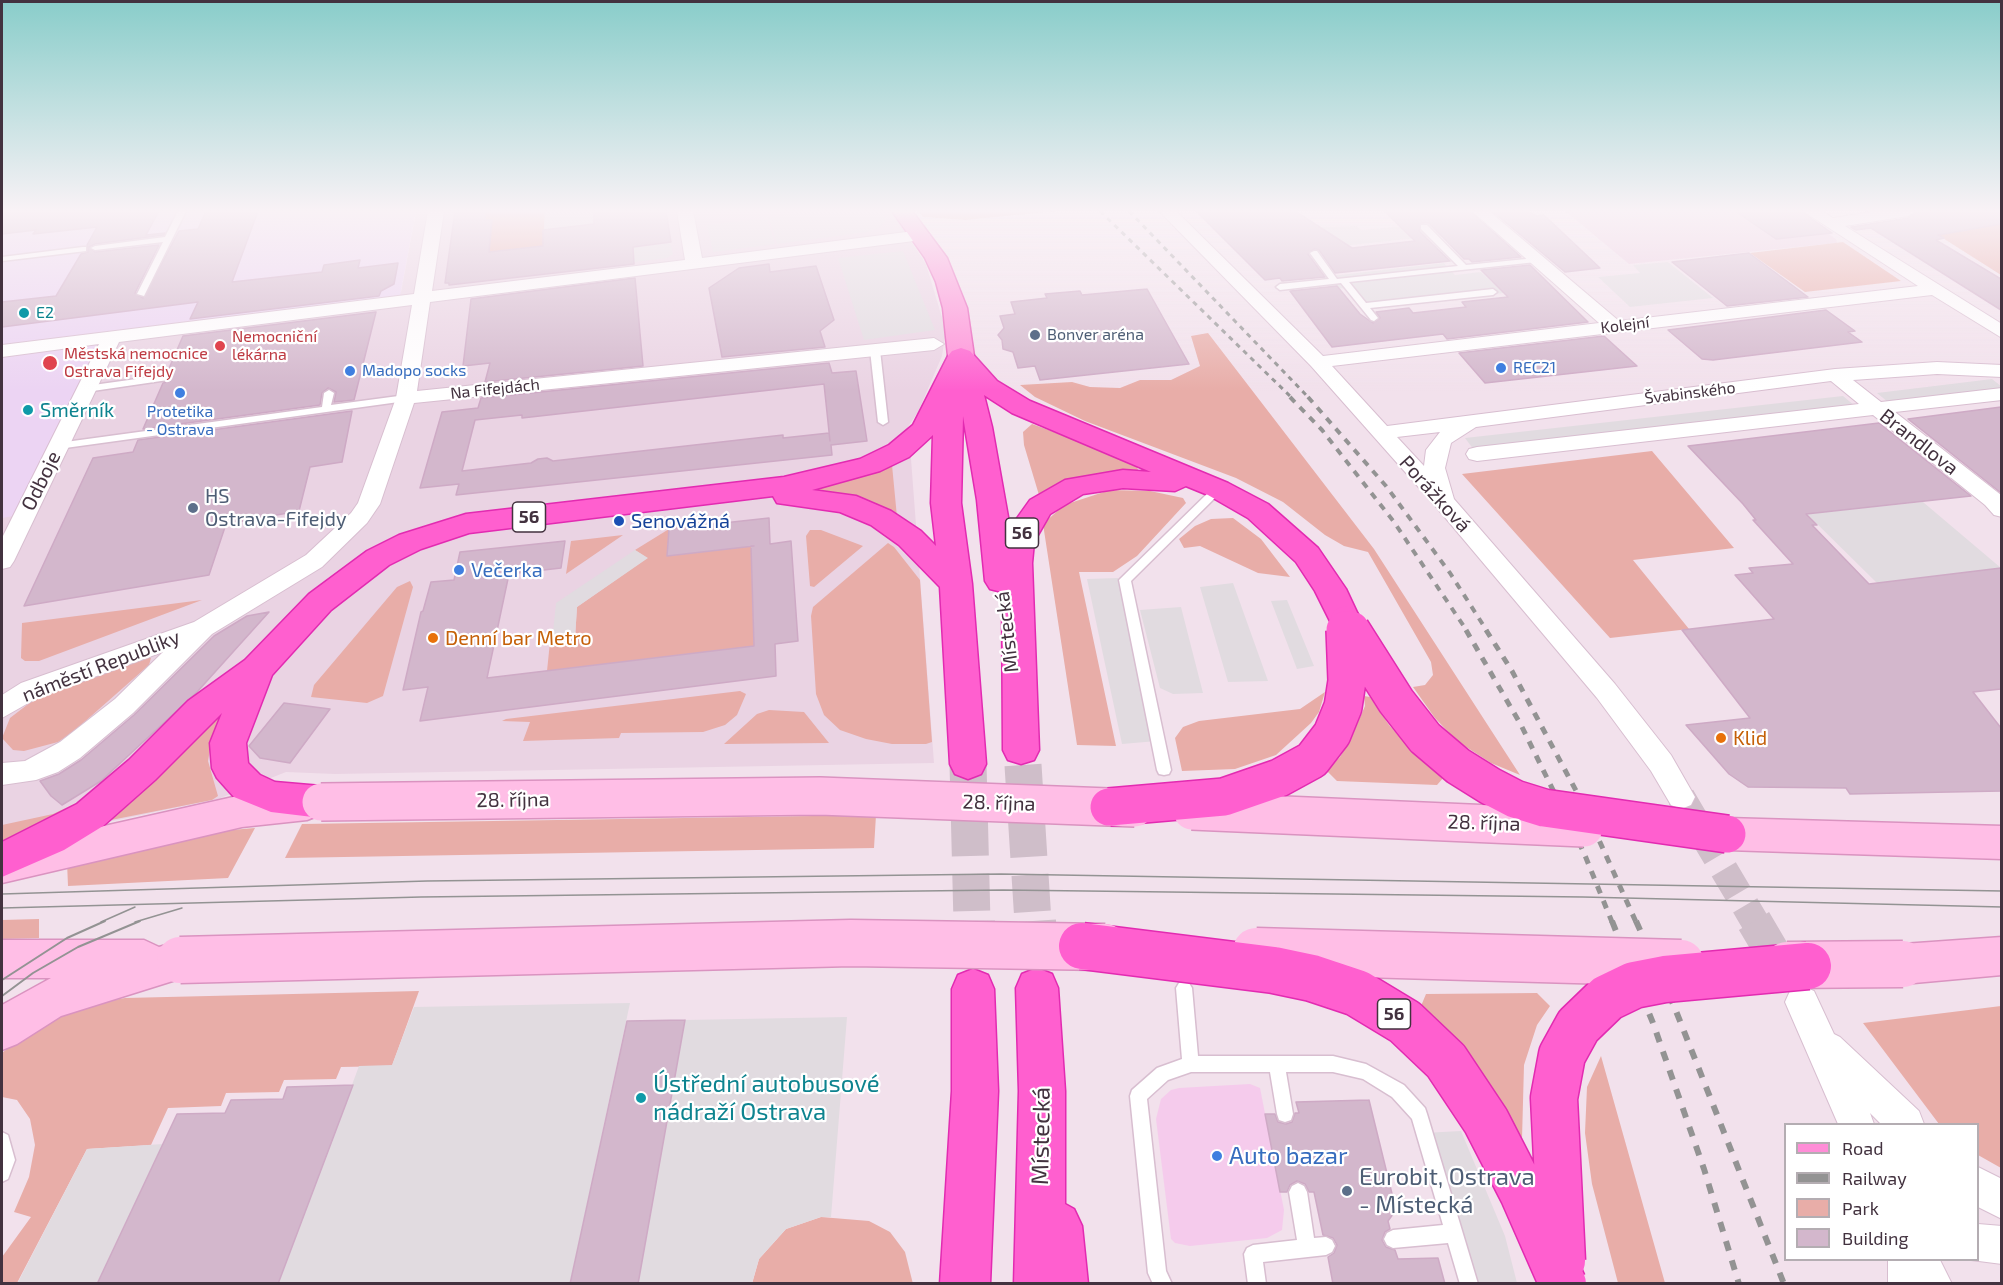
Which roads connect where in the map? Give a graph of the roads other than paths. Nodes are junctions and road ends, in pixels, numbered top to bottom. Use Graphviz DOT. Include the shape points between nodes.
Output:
graph roads {
  1 [pos="153,271"];
  2 [pos="426,271"];
  3 [pos="632,271"];
  4 [pos="941,271"];
  5 [pos="1227,271"];
  6 [pos="1330,271"];
  7 [pos="1435,271"];
  8 [pos="1549,271"];
  9 [pos="1904,271"];
  10 [pos="1339,281"];
  11 [pos="1280,287"];
  12 [pos="1933,290"];
  13 [pos="1492,292"];
  14 [pos="141,294"];
  15 [pos="422,298"];
  16 [pos="1364,306"];
  17 [pos="1374,318"];
  18 [pos="1613,326"];
  19 [pos="2001,332"];
  20 [pos="112,337"];
  21 [pos="934,344"];
  22 [pos="875,350"];
  23 [pos="2,351"];
  24 [pos="961,356"];
  25 [pos="1318,362"];
  26 [pos="2001,371"];
  27 [pos="1835,375"];
  28 [pos="165,378"];
  29 [pos="86,389"];
  30 [pos="329,393"];
  31 [pos="2001,394"];
  32 [pos="406,398"];
  33 [pos="326,409"];
  34 [pos="1878,409"];
  35 [pos="1474,420"];
  36 [pos="883,422"];
  37 [pos="1380,433"];
  38 [pos="58,446"];
  39 [pos="1477,454"];
  40 [pos="1218,489"];
  41 [pos="734,492"];
  42 [pos="1445,503"];
  43 [pos="2001,510"];
  44 [pos="2,561"];
  45 [pos="314,561"];
  46 [pos="956,584"];
  47 [pos="338,586"];
  48 [pos="1345,621"];
  49 [pos="203,628"];
  50 [pos="257,669"];
  51 [pos="2,708"];
  52 [pos="968,764"];
  53 [pos="1164,770"];
  54 [pos="2,774"];
  55 [pos="1681,796"];
  56 [pos="268,803"];
  57 [pos="1109,807"];
  58 [pos="1727,834"];
  59 [pos="2001,843"];
  60 [pos="2,860"];
  61 [pos="2,866"];
  62 [pos="1082,946"];
  63 [pos="2001,956"];
  64 [pos="2,959"];
  65 [pos="180,960"];
  66 [pos="1805,984"];
  67 [pos="1037,988"];
  68 [pos="1184,988"];
  69 [pos="973,989"];
  70 [pos="2,1029"];
  71 [pos="1819,1041"];
  72 [pos="1191,1064"];
  73 [pos="1276,1064"];
  74 [pos="1042,1091"];
  75 [pos="1285,1114"];
  76 [pos="1855,1123"];
  77 [pos="1904,1123"];
  78 [pos="2,1141"];
  79 [pos="2,1173"];
  80 [pos="1979,1187"];
  81 [pos="1298,1192"];
  82 [pos="2001,1200"];
  83 [pos="1455,1233"];
  84 [pos="1393,1239"];
  85 [pos="1979,1243"];
  86 [pos="2001,1245"];
  87 [pos="1907,1261"];
  88 [pos="1919,1261"];
  89 [pos="965,1284"];
  90 [pos="1039,1284"];
  91 [pos="1063,1284"];
  92 [pos="1163,1284"];
  93 [pos="1257,1284"];
  94 [pos="1470,1284"];
  95 [pos="1564,1284"];
  96 [pos="1908,1284"];
  97 [pos="1933,1284"];
  1 -- 14 [label="lane"];
  2 -- 15 [label="street, náměstí Republiky"];
  3 -- 15 [label="street"];
  4 -- 24 [label="main road, 56" via="955,308"];
  5 -- 25 [label="street, Porážková"];
  6 -- 10 [label="lane"];
  7 -- 10 [label="lane"];
  8 -- 18 [label="street"];
  9 -- 12 [label="street"];
  10 -- 11 [label="lane"];
  10 -- 16 [label="lane"];
  12 -- 18 [label="street, Kolejní"];
  12 -- 19 [label="street"];
  13 -- 16 [label="lane"];
  15 -- 20 [label="street"];
  15 -- 32 [label="street, náměstí Republiky"];
  16 -- 17 [label="lane"];
  18 -- 25 [label="street, Kolejní"];
  20 -- 23 [label="street"];
  20 -- 29 [label="street, Odboje"];
  21 -- 22 [label="street, Na Fifejdách"];
  22 -- 32 [label="street, Na Fifejdách"];
  22 -- 36 [label="lane"];
  24 -- 40 [label="highway, 56" via="988,386 1021,407"];
  24 -- 40 [label="highway, Místecká / 56" via="992,500 1022,757 1017,555 1021,536 1032,516 1057,496 1091,482 1140,479"];
  24 -- 41 [label="highway, 56" via="928,423 890,457 831,477"];
  24 -- 46 [label="highway, 56" via="947,428 946,503"];
  25 -- 37 [label="street, Porážková"];
  26 -- 27 [label="street, Švabinského" via="1938,368"];
  27 -- 34 [label="street, Brandlova"];
  27 -- 35 [label="street, Švabinského"];
  28 -- 29 [label="lane"];
  29 -- 38 [label="street, Odboje"];
  30 -- 33 [label="lane"];
  31 -- 34 [label="street, Švabinského"];
  32 -- 33 [label="lane, Na Fifejdách"];
  32 -- 45 [label="street, náměstí Republiky" via="369,504"];
  33 -- 38 [label="lane, Na Fifejdách"];
  34 -- 39 [label="street, Švabinského"];
  34 -- 43 [label="street, Brandlova"];
  35 -- 37 [label="street, Švabinského"];
  35 -- 42 [label="street" via="1443,439 1437,450 1434,468"];
  37 -- 42 [label="street, Porážková"];
  38 -- 44 [label="street, Odboje"];
  40 -- 48 [label="highway, 56" via="1271,520 1297,545 1326,582"];
  40 -- 53 [label="lane" via="1125,580"];
  41 -- 46 [label="highway, 56" via="827,499 866,510 903,532"];
  41 -- 47 [label="highway, 56" via="466,524 410,542 378,558"];
  42 -- 55 [label="street, Porážková" via="1606,691"];
  45 -- 47 [label="street"];
  45 -- 49 [label="street, náměstí Republiky"];
  46 -- 52 [label="highway, 56"];
  47 -- 50 [label="highway, 56"];
  48 -- 57 [label="highway, 56, bridge" via="1347,681 1343,707 1332,734 1312,760 1279,778 1224,797"];
  48 -- 58 [label="highway, 56, bridge" via="1401,709 1425,738 1490,786 1544,808"];
  49 -- 51 [label="street, náměstí Republiky" via="30,690"];
  49 -- 54 [label="street, náměstí Republiky" via="124,706 70,750 26,772"];
  50 -- 56 [label="highway, 56" via="228,743 231,768"];
  50 -- 60 [label="highway, 56" via="200,711 142,770 90,815"];
  56 -- 57 [label="street, 28. října, bridge" via="820,796"];
  56 -- 61 [label="street, 28. října"];
  57 -- 58 [label="street, 28. října, bridge"];
  58 -- 59 [label="street, 28. října"];
  62 -- 65 [label="street, bridge" via="851,943"];
  62 -- 66 [label="street, bridge"];
  62 -- 95 [label="highway, 56, bridge" via="1312,978 1357,993 1405,1022 1446,1061 1486,1121"];
  63 -- 66 [label="street, bridge" via="1902,964"];
  64 -- 65 [label="street"];
  65 -- 70 [label="street" via="50,999"];
  66 -- 71 [label="street"];
  66 -- 95 [label="highway, 56, bridge" via="1665,979 1634,985 1607,998 1578,1026 1562,1055 1554,1098"];
  67 -- 74 [label="highway, Místecká"];
  68 -- 72 [label="lane"];
  69 -- 89 [label="highway" via="975,1091"];
  71 -- 76 [label="street"];
  71 -- 77 [label="street"];
  72 -- 73 [label="lane"];
  72 -- 92 [label="lane" via="1163,1074 1138,1096 1157,1272"];
  73 -- 75 [label="lane"];
  73 -- 83 [label="lane" via="1333,1064 1366,1072 1398,1091 1419,1114"];
  74 -- 90 [label="highway, Místecká"];
  74 -- 91 [label="highway"];
  78 -- 79 [label="lane" via="6,1160"];
  80 -- 82 [label="street"];
  81 -- 93 [label="lane" via="1316,1247 1253,1254"];
  83 -- 84 [label="lane"];
  83 -- 94 [label="lane"];
  85 -- 86 [label="street"];
  87 -- 96 [label="street"];
  88 -- 97 [label="street"];
}
